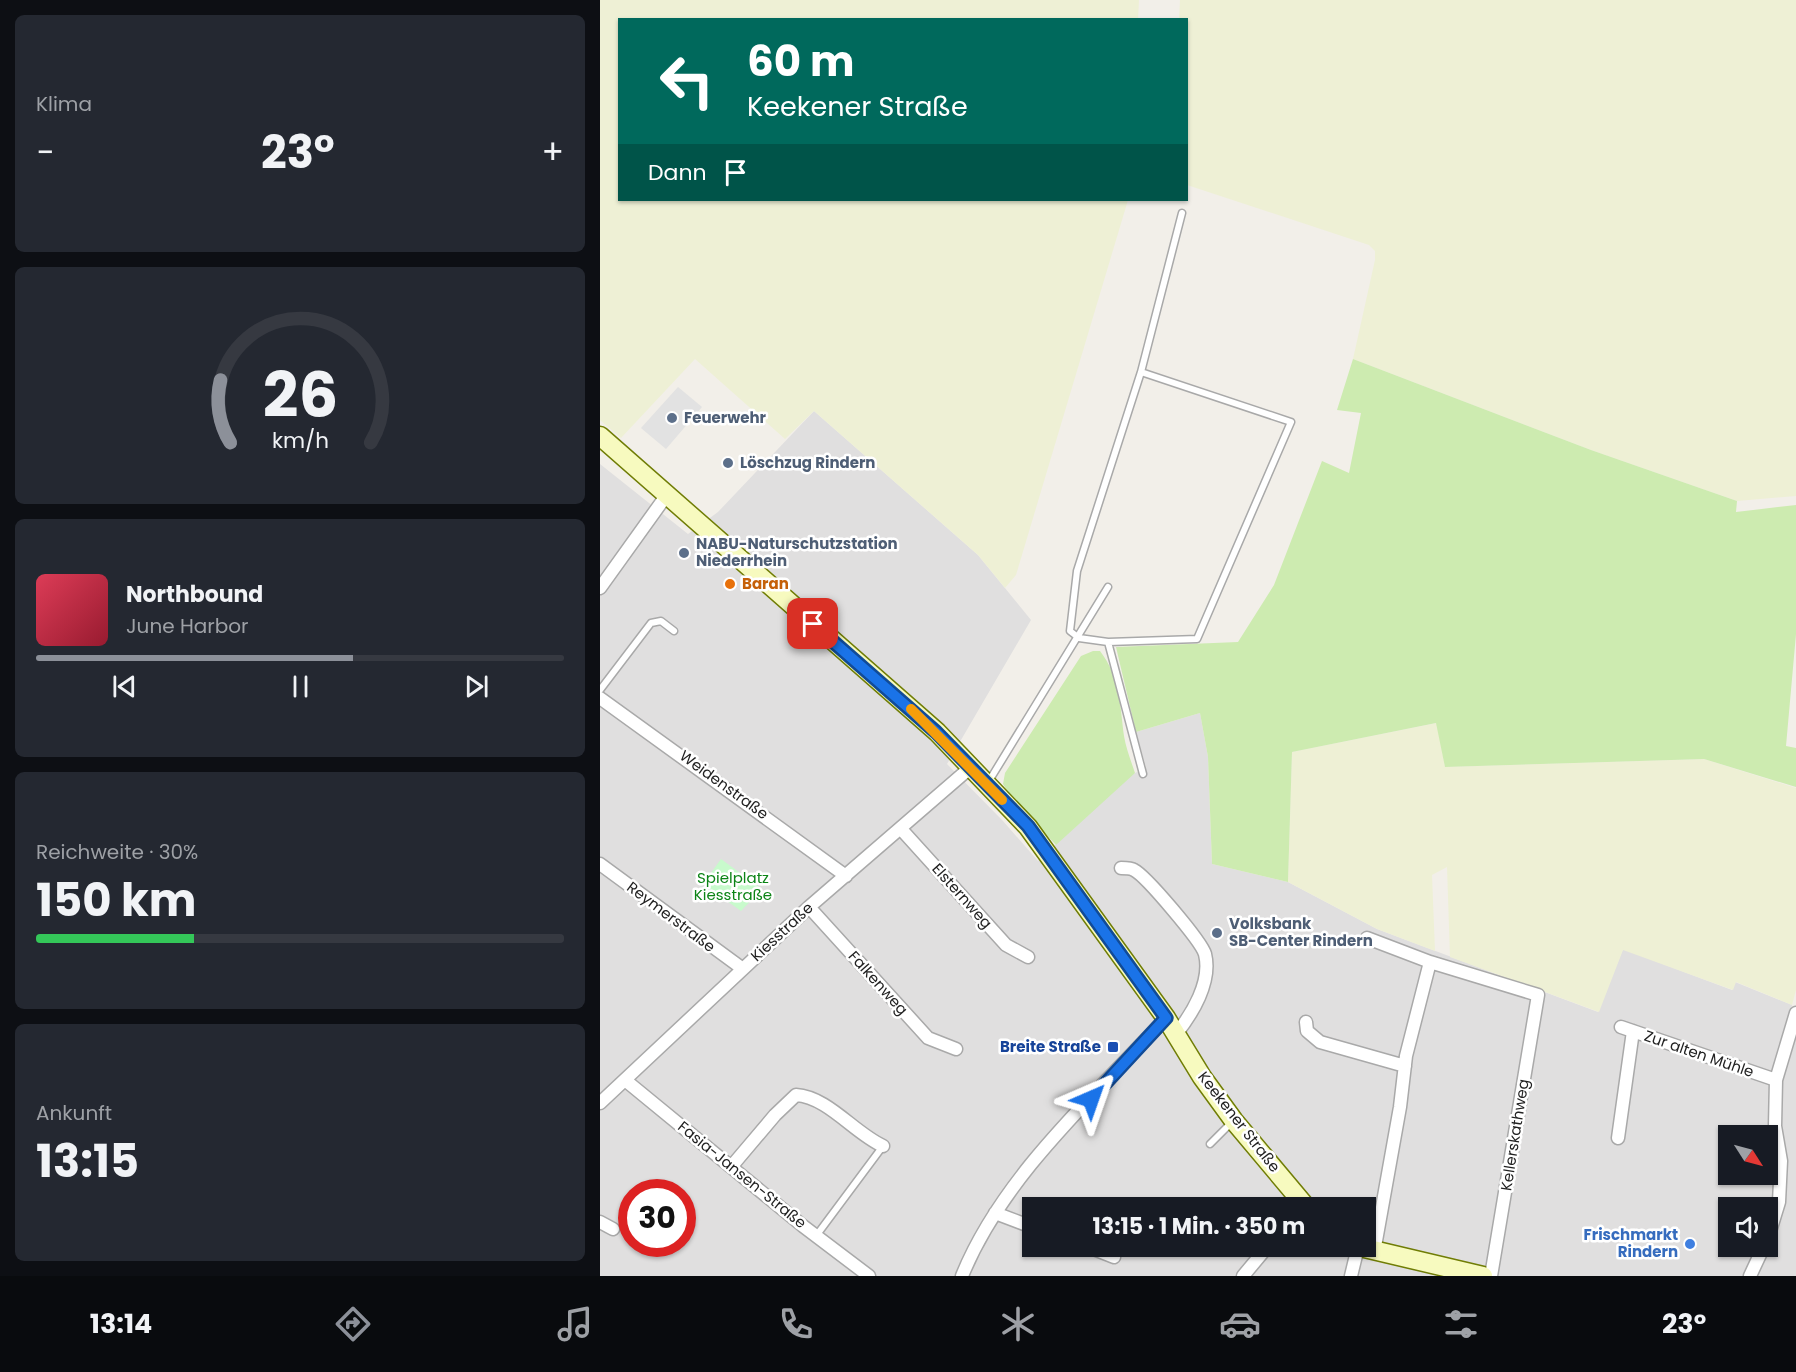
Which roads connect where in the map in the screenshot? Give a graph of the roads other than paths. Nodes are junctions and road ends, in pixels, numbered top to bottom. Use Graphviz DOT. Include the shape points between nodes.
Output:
graph roads {
  1 [pos="1182,213"];
  2 [pos="1141,372"];
  3 [pos="600,436"];
  4 [pos="666,496"];
  5 [pos="1108,587"];
  6 [pos="600,588"];
  7 [pos="674,631"];
  8 [pos="1079,638"];
  9 [pos="1108,642"];
  10 [pos="600,690"];
  11 [pos="600,698"];
  12 [pos="971,767"];
  13 [pos="1143,774"];
  14 [pos="987,784"];
  15 [pos="901,829"];
  16 [pos="600,864"];
  17 [pos="1120,868"];
  18 [pos="846,876"];
  19 [pos="809,907"];
  20 [pos="1367,938"];
  21 [pos="1028,957"];
  22 [pos="1430,962"];
  23 [pos="742,969"];
  24 [pos="1796,1013"];
  25 [pos="1306,1022"];
  26 [pos="1171,1026"];
  27 [pos="956,1049"];
  28 [pos="1405,1066"];
  29 [pos="625,1080"];
  30 [pos="1776,1080"];
  31 [pos="600,1103"];
  32 [pos="1234,1120"];
  33 [pos="1618,1138"];
  34 [pos="1210,1144"];
  35 [pos="883,1146"];
  36 [pos="731,1167"];
  37 [pos="1297,1197"];
  38 [pos="1376,1199"];
  39 [pos="1778,1205"];
  40 [pos="994,1213"];
  41 [pos="600,1222"];
  42 [pos="1022,1223"];
  43 [pos="613,1229"];
  44 [pos="816,1236"];
  45 [pos="1376,1252"];
  46 [pos="1259,1257"];
  47 [pos="1359,1257"];
  48 [pos="1759,1257"];
  49 [pos="861,1274"];
  50 [pos="962,1276"];
  51 [pos="1243,1276"];
  52 [pos="1351,1276"];
  53 [pos="1483,1276"];
  54 [pos="1491,1276"];
  55 [pos="1750,1276"];
  1 -- 2 [label="lane"];
  2 -- 8 [label="lane" via="1077,571 1070,631"];
  2 -- 9 [label="lane" via="1291,422 1197,639"];
  3 -- 4 [label="main road, Keekener Straße"];
  4 -- 6 [label="street"];
  4 -- 12 [label="main road, Keekener Straße" via="890,690"];
  5 -- 8 [label="lane"];
  7 -- 10 [label="lane" via="662,621 651,623"];
  8 -- 9 [label="lane"];
  8 -- 14 [label="lane"];
  9 -- 13 [label="lane"];
  11 -- 18 [label="street, Weidenstraße"];
  12 -- 14 [label="main road, Keekener Straße"];
  12 -- 15 [label="street, Kiesstraße"];
  14 -- 26 [label="main road, Keekener Straße" via="1028,826"];
  15 -- 18 [label="street, Kiesstraße"];
  15 -- 21 [label="street, Elsternweg" via="1006,945"];
  16 -- 23 [label="street, Reymerstraße"];
  17 -- 26 [label="street" via="1134,869 1155,890 1204,954 1204,976 1192,1014"];
  18 -- 19 [label="street, Kiesstraße"];
  19 -- 23 [label="street, Kiesstraße"];
  19 -- 27 [label="street, Falkenweg" via="928,1038"];
  20 -- 22 [label="street"];
  22 -- 28 [label="street"];
  22 -- 54 [label="street, Kellerskathweg" via="1538,995"];
  23 -- 29 [label="street, Kiesstraße"];
  24 -- 30 [label="street"];
  25 -- 28 [label="street" via="1307,1031 1320,1042"];
  26 -- 32 [label="main road, Keekener Straße"];
  26 -- 40 [label="street" via="1018,1178"];
  28 -- 38 [label="street" via="1400,1107"];
  29 -- 31 [label="street, Kiesstraße"];
  29 -- 36 [label="street, Fasia-Jansen-Straße"];
  30 -- 33 [label="street, Zur alten Mühle" via="1627,1029"];
  30 -- 39 [label="street" via="1775,1126 1781,1161"];
  32 -- 34 [label="lane"];
  32 -- 37 [label="main road, Keekener Straße"];
  35 -- 36 [label="street" via="867,1139 808,1096 796,1095"];
  35 -- 44 [label="lane"];
  36 -- 44 [label="street, Fasia-Jansen-Straße"];
  40 -- 42 [label="street"];
  40 -- 50 [label="street"];
  41 -- 43 [label="street"];
  44 -- 49 [label="street, Fasia-Jansen-Straße"];
  45 -- 53 [label="main road"];
  46 -- 51 [label="street"];
  47 -- 52 [label="street"];
  48 -- 55 [label="street"];
}
